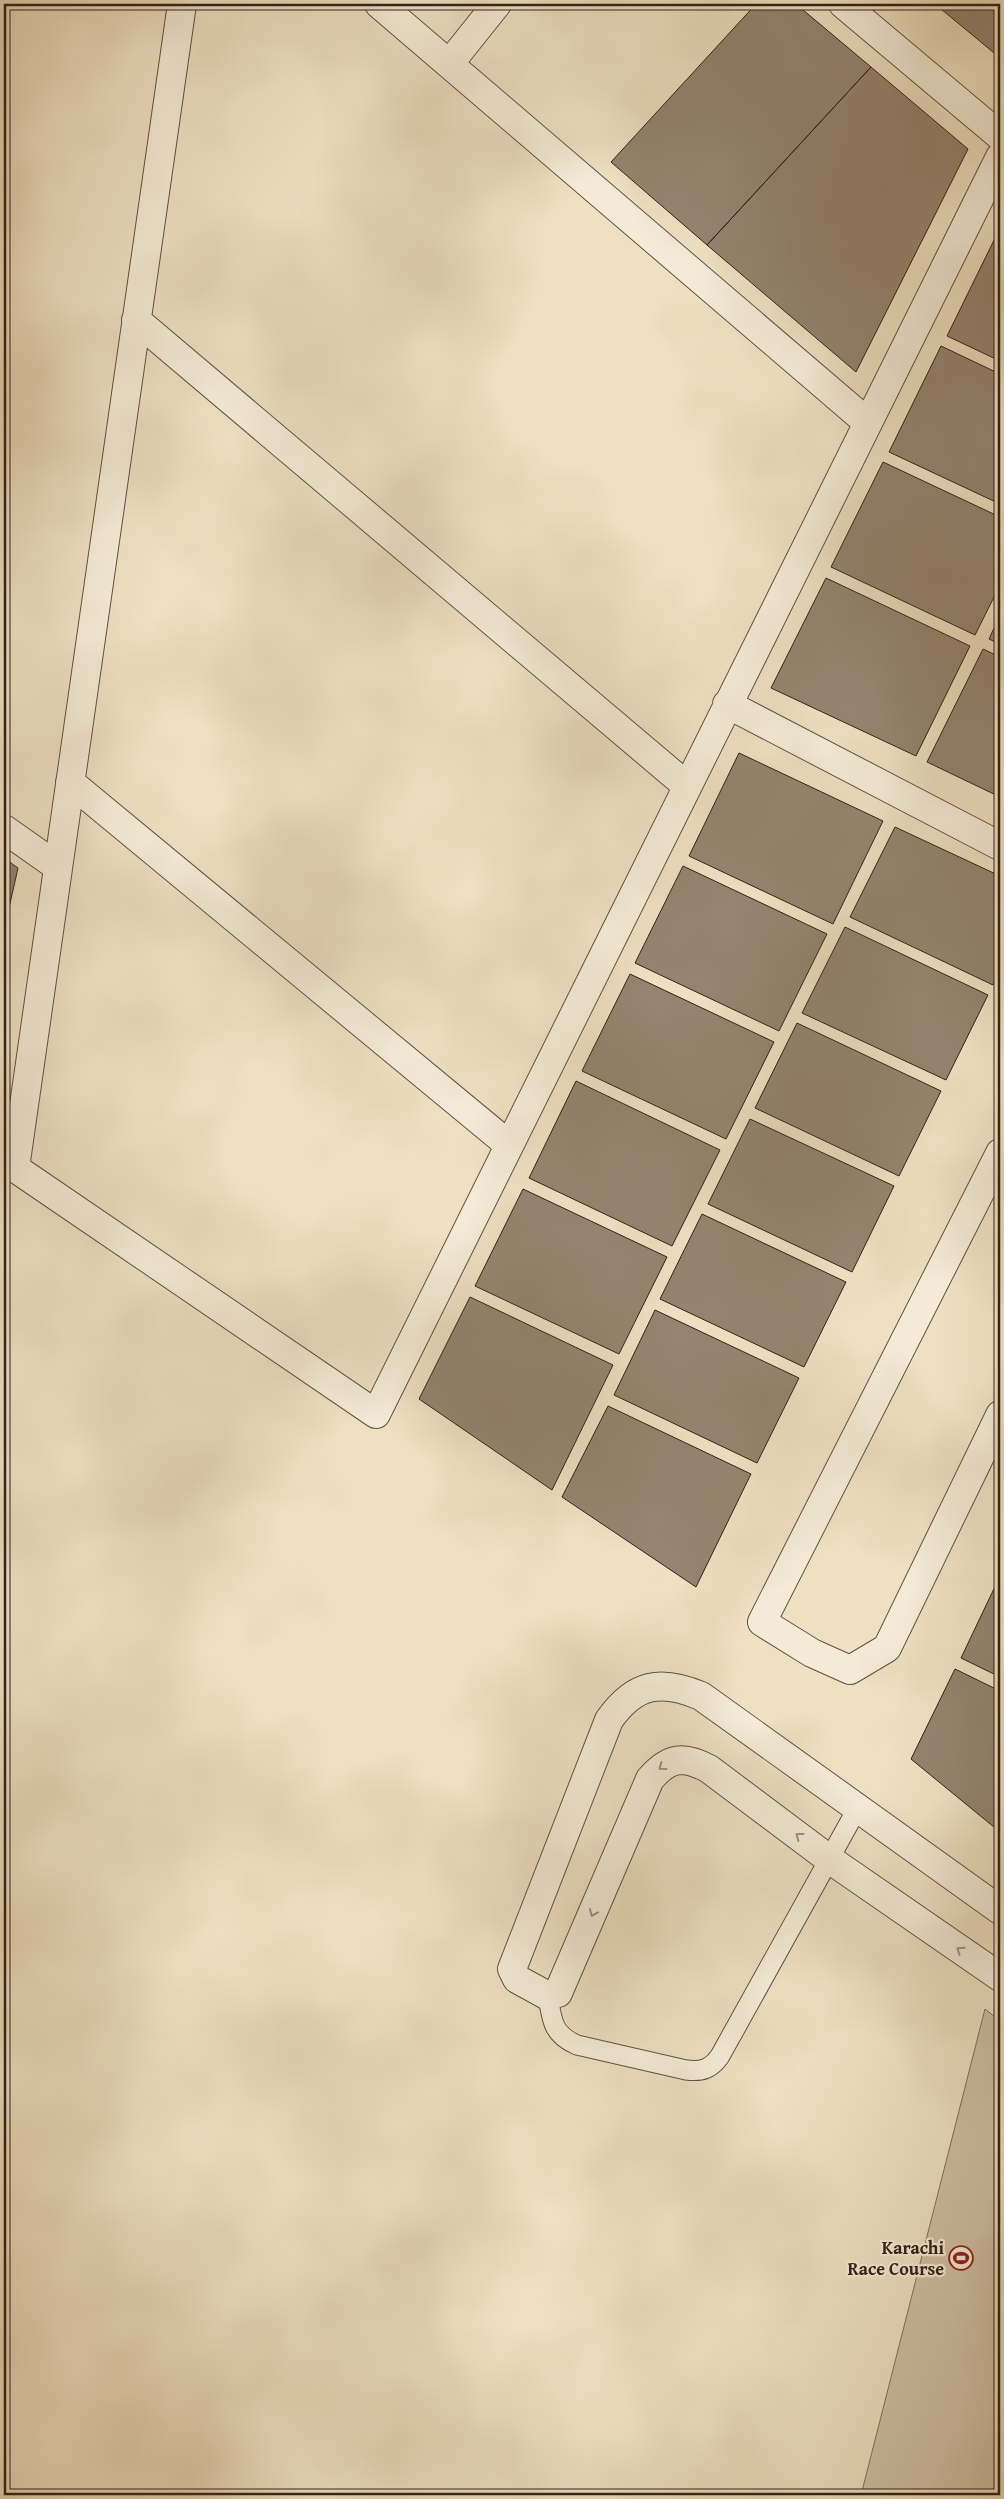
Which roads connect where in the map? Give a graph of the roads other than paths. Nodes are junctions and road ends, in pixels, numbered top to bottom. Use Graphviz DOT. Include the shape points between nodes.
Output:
graph roads {
  1 [pos="182,4"];
  2 [pos="379,4"];
  3 [pos="497,4"];
  4 [pos="843,4"];
  5 [pos="449,64"];
  6 [pos="1000,136"];
  7 [pos="1000,156"];
  8 [pos="136,320"];
  9 [pos="867,422"];
  10 [pos="727,704"];
  11 [pos="70,782"];
  12 [pos="687,786"];
  13 [pos="4,830"];
  14 [pos="1000,846"];
  15 [pos="58,867"];
  16 [pos="509,1145"];
  17 [pos="1000,1153"];
  18 [pos="1000,1415"];
  19 [pos="857,1809"];
  20 [pos="829,1859"];
  21 [pos="1000,1910"];
  22 [pos="1000,1977"];
  23 [pos="548,1996"];
  1 -- 8 [label="street"];
  2 -- 5 [label="street"];
  3 -- 5 [label="street"];
  4 -- 6 [label="street"];
  5 -- 9 [label="street"];
  7 -- 9 [label="street"];
  8 -- 11 [label="street"];
  8 -- 12 [label="street"];
  9 -- 10 [label="street"];
  10 -- 12 [label="street"];
  10 -- 14 [label="street"];
  11 -- 15 [label="street"];
  11 -- 16 [label="street"];
  12 -- 16 [label="street"];
  13 -- 15 [label="street"];
  15 -- 16 [label="street" via="14,1168 376,1414"];
  17 -- 18 [label="street" via="762,1622 812,1653 850,1670 887,1648"];
  19 -- 20 [label="lane"];
  19 -- 21 [label="street"];
  19 -- 23 [label="street" via="701,1696 679,1687 653,1686 637,1692 619,1706 610,1720 513,1964 517,1979"];
  22 -- 20 [label="street, one-way"];
  20 -- 23 [label="lane" via="720,2056 707,2069 697,2072 686,2070 566,2040 552,2021"];
  20 -- 23 [label="street, one-way" via="709,1770 695,1762 669,1762 650,1779 562,1988 554,1996"];
}
